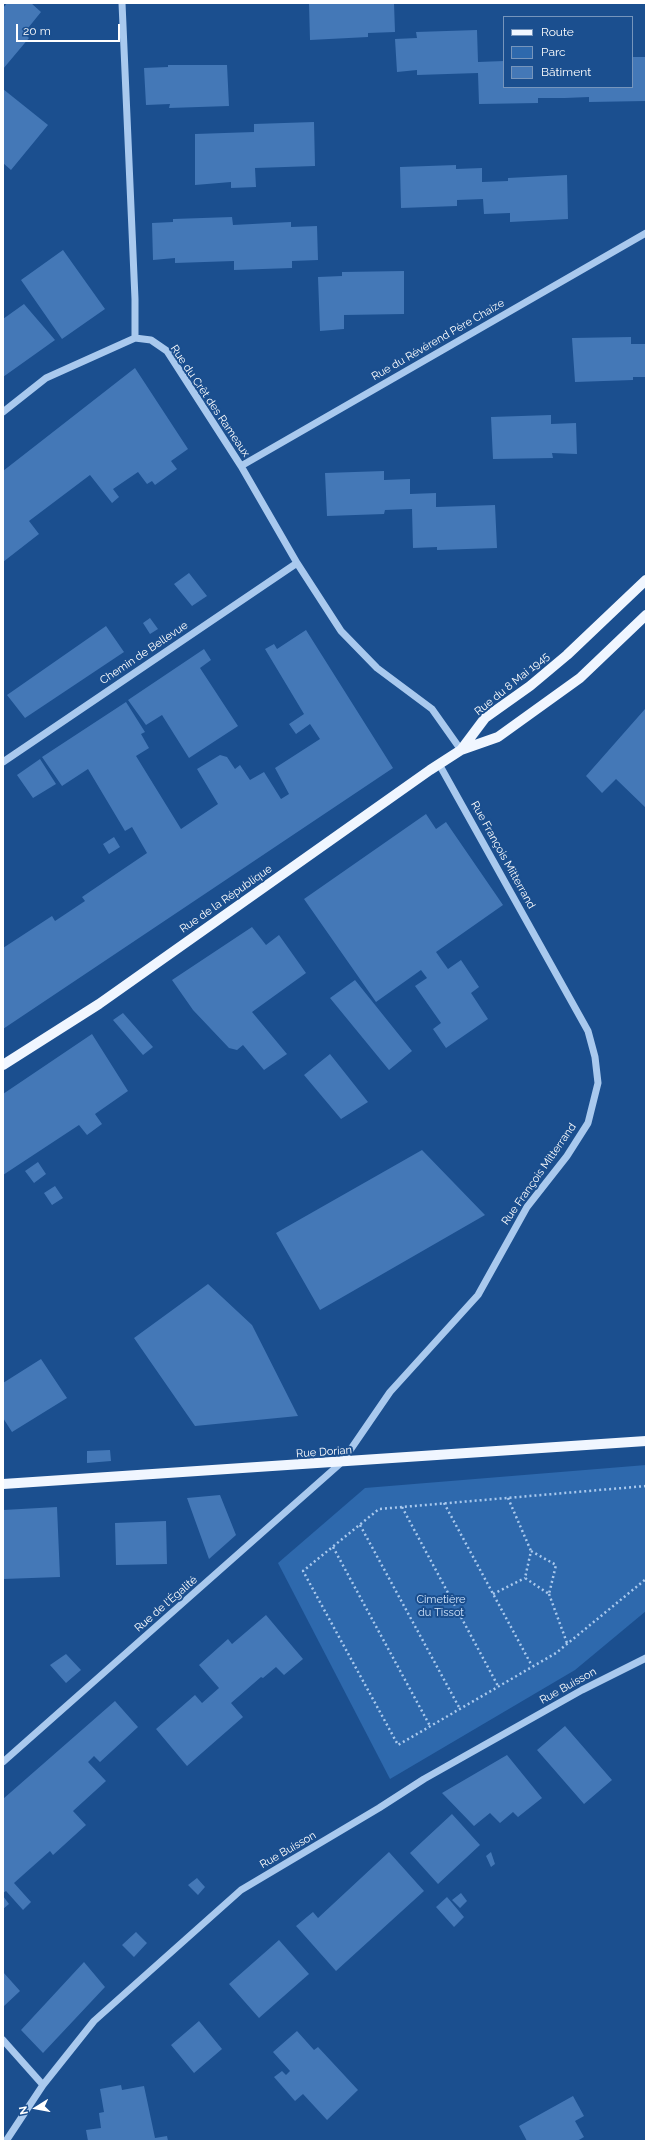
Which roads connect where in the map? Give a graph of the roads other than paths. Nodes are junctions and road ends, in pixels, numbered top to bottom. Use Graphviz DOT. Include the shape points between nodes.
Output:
graph roads {
  1 [pos="122,3"];
  2 [pos="646,233"];
  3 [pos="135,338"];
  4 [pos="3,412"];
  5 [pos="241,466"];
  6 [pos="297,563"];
  7 [pos="646,580"];
  8 [pos="646,615"];
  9 [pos="461,750"];
  10 [pos="3,762"];
  11 [pos="439,764"];
  12 [pos="3,1066"];
  13 [pos="646,1441"];
  14 [pos="342,1462"];
  15 [pos="3,1484"];
  16 [pos="645,1658"];
  17 [pos="3,1762"];
  18 [pos="3,2040"];
  19 [pos="43,2085"];
  20 [pos="6,2141"];
  1 -- 3 [label="street"];
  2 -- 5 [label="street, Rue du Révérend Père Chaize"];
  3 -- 4 [label="street" via="46,378"];
  3 -- 5 [label="street, Rue du Crêt des Rameaux" via="151,340 167,351"];
  5 -- 6 [label="street, Rue du Crêt des Rameaux"];
  6 -- 9 [label="street, Rue du Crêt des Rameaux" via="341,631 377,668 432,709"];
  6 -- 10 [label="street, Chemin de Bellevue"];
  7 -- 9 [label="main road, Rue du 8 Mai 1945" via="567,655 530,686 485,718"];
  8 -- 9 [label="main road" via="580,678 498,737"];
  9 -- 11 [label="main road, Rue de la République"];
  11 -- 12 [label="main road, Rue de la République" via="99,1004"];
  11 -- 14 [label="street, Rue François Mitterrand" via="588,1031 598,1083 588,1123 567,1156 523,1213 478,1295 390,1392"];
  13 -- 14 [label="main road, Rue Dorian"];
  14 -- 15 [label="main road, Rue Dorian"];
  14 -- 17 [label="street, Rue de l'Égalité"];
  16 -- 19 [label="street, Rue Buisson" via="582,1690 424,1779 241,1890 94,2021"];
  18 -- 19 [label="street"];
  19 -- 20 [label="street, Rue Buisson"];
}
